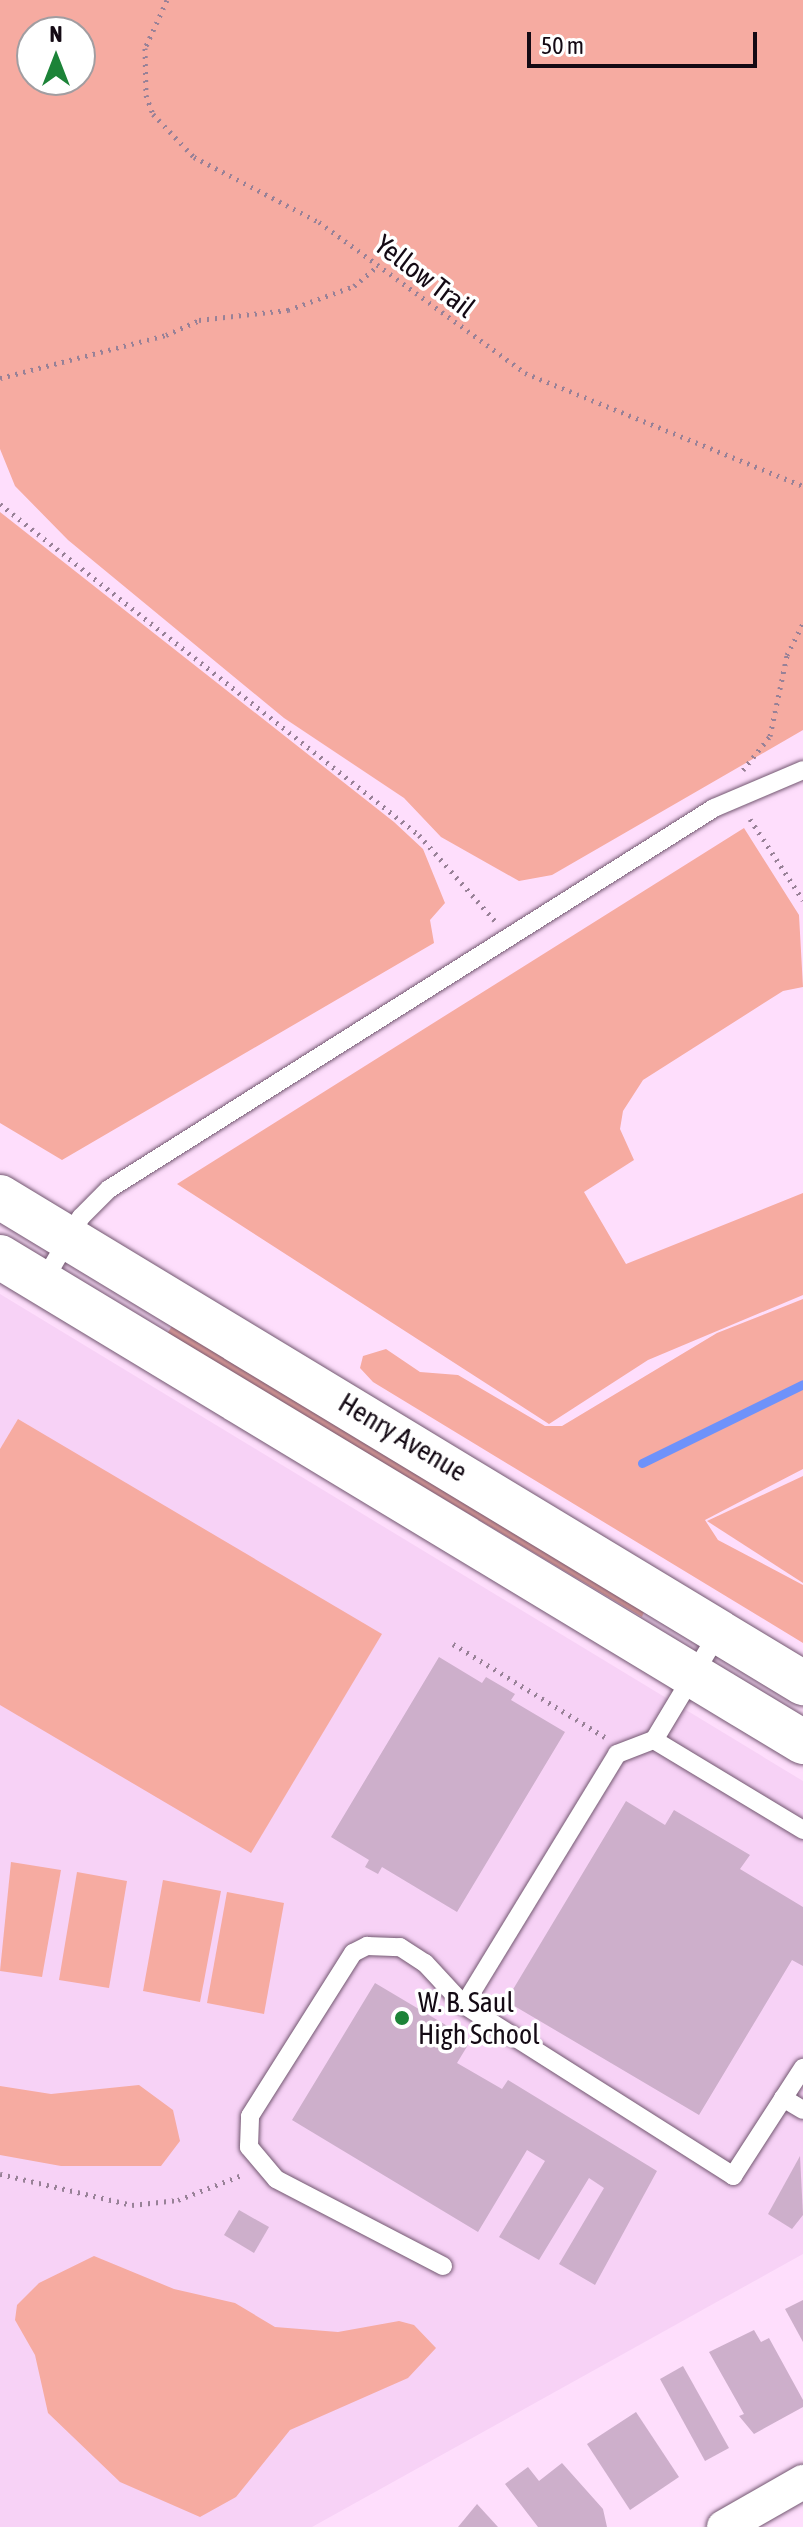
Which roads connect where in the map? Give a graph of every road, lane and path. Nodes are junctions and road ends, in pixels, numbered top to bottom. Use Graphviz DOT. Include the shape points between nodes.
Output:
graph roads {
  1 [pos="167,0"];
  2 [pos="378,266"];
  3 [pos="0,378"];
  4 [pos="803,486"];
  5 [pos="0,504"];
  6 [pos="803,623"];
  7 [pos="803,770"];
  8 [pos="737,796"];
  9 [pos="803,900"];
  10 [pos="507,938"];
  11 [pos="0,1197"];
  12 [pos="68,1238"];
  13 [pos="0,1257"];
  14 [pos="43,1282"];
  15 [pos="719,1632"];
  16 [pos="453,1644"];
  17 [pos="693,1675"];
  18 [pos="803,1683"];
  19 [pos="654,1740"];
  20 [pos="803,1742"];
  21 [pos="627,1750"];
  22 [pos="803,1830"];
  23 [pos="464,2005"];
  24 [pos="803,2068"];
  25 [pos="783,2098"];
  26 [pos="803,2110"];
  27 [pos="262,2166"];
  28 [pos="0,2174"];
  29 [pos="443,2266"];
  30 [pos="803,2482"];
  31 [pos="724,2527"];
  1 -- 2 [label="path, Yellow Trail" via="144,60 153,114 194,157 319,222"];
  2 -- 3 [label="path" via="354,286 303,306 199,320 166,335"];
  2 -- 4 [label="path, Yellow Trail" via="525,373"];
  5 -- 10 [label="path" via="419,835"];
  6 -- 8 [label="path" via="787,655 770,736 740,774"];
  7 -- 8 [label="lane"];
  8 -- 9 [label="path"];
  8 -- 10 [label="lane"];
  10 -- 12 [label="lane" via="109,1189"];
  11 -- 12 [label="main road, Henry Avenue"];
  12 -- 14 [label="lane"];
  12 -- 15 [label="main road, Henry Avenue"];
  13 -- 14 [label="main road, Henry Avenue"];
  14 -- 17 [label="main road, Henry Avenue"];
  15 -- 17 [label="lane"];
  15 -- 18 [label="main road, Henry Avenue"];
  16 -- 21 [label="path"];
  17 -- 19 [label="lane"];
  17 -- 20 [label="main road, Henry Avenue"];
  19 -- 21 [label="lane"];
  19 -- 22 [label="lane"];
  21 -- 23 [label="lane" via="617,1754"];
  23 -- 25 [label="lane" via="561,2072 733,2176"];
  23 -- 27 [label="lane" via="425,1963 400,1947 367,1946 353,1953 250,2116 249,2147"];
  24 -- 25 [label="lane"];
  25 -- 26 [label="lane"];
  27 -- 28 [label="path" via="212,2189 153,2204 102,2200"];
  27 -- 29 [label="lane"];
  30 -- 31 [label="street"];
}
